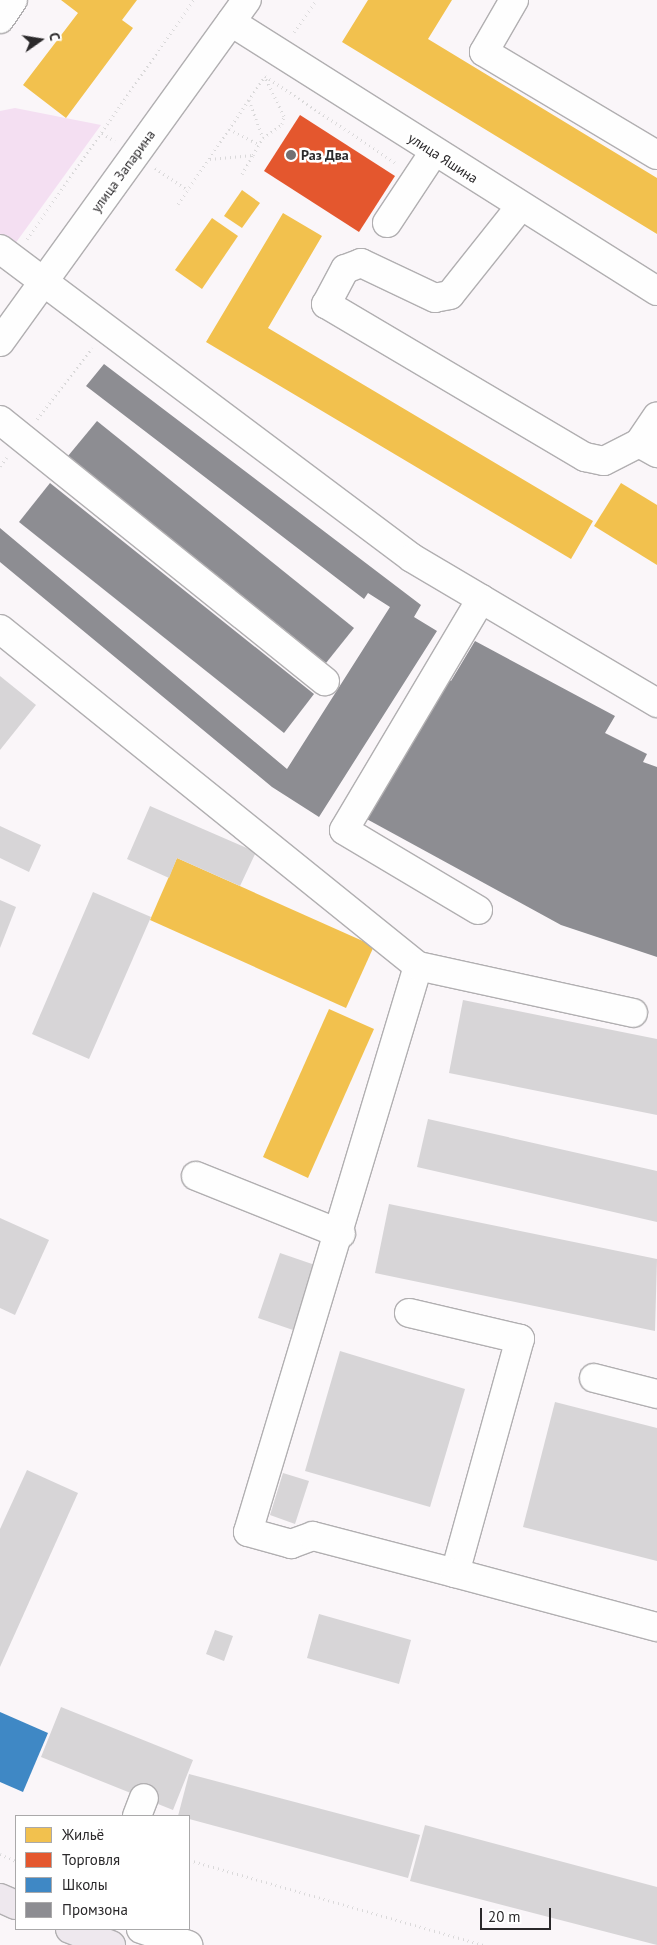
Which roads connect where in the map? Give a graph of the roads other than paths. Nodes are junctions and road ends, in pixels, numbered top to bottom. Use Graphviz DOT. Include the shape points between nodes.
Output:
graph roads {
  1 [pos="13,0"];
  2 [pos="247,0"];
  3 [pos="514,0"];
  4 [pos="0,19"];
  5 [pos="231,22"];
  6 [pos="434,152"];
  7 [pos="657,155"];
  8 [pos="520,208"];
  9 [pos="387,223"];
  10 [pos="7,254"];
  11 [pos="44,280"];
  12 [pos="657,291"];
  13 [pos="0,342"];
  14 [pos="657,416"];
  15 [pos="0,420"];
  16 [pos="648,448"];
  17 [pos="481,599"];
  18 [pos="0,629"];
  19 [pos="325,681"];
  20 [pos="657,703"];
  21 [pos="478,910"];
  22 [pos="418,966"];
  23 [pos="632,1013"];
  24 [pos="196,1176"];
  25 [pos="341,1234"];
  26 [pos="409,1313"];
  27 [pos="594,1378"];
  28 [pos="657,1394"];
  29 [pos="455,1573"];
  30 [pos="657,1627"];
  31 [pos="0,1898"];
  32 [pos="15,1906"];
  33 [pos="144,1930"];
  34 [pos="188,1945"];
  1 -- 4 [label="street"];
  2 -- 5 [label="street, улица Запарина"];
  3 -- 7 [label="street" via="484,52"];
  5 -- 6 [label="street, улица Яшина"];
  5 -- 11 [label="street, улица Запарина"];
  6 -- 8 [label="street, улица Яшина"];
  6 -- 9 [label="street"];
  8 -- 12 [label="street, улица Яшина"];
  8 -- 16 [label="street" via="450,295 435,298 361,263 345,269 326,304 584,457 604,461"];
  10 -- 11 [label="street"];
  11 -- 13 [label="street, улица Запарина"];
  11 -- 17 [label="street" via="412,558"];
  14 -- 16 [label="street"];
  15 -- 19 [label="street"];
  17 -- 20 [label="street"];
  17 -- 21 [label="street" via="344,830"];
  18 -- 22 [label="street"];
  22 -- 23 [label="street"];
  22 -- 25 [label="street"];
  24 -- 25 [label="street"];
  25 -- 29 [label="street" via="248,1532 291,1544 313,1536"];
  26 -- 29 [label="street" via="520,1339"];
  27 -- 28 [label="street"];
  29 -- 30 [label="street"];
  31 -- 32 [label="main road"];
  33 -- 34 [label="street"];
}
